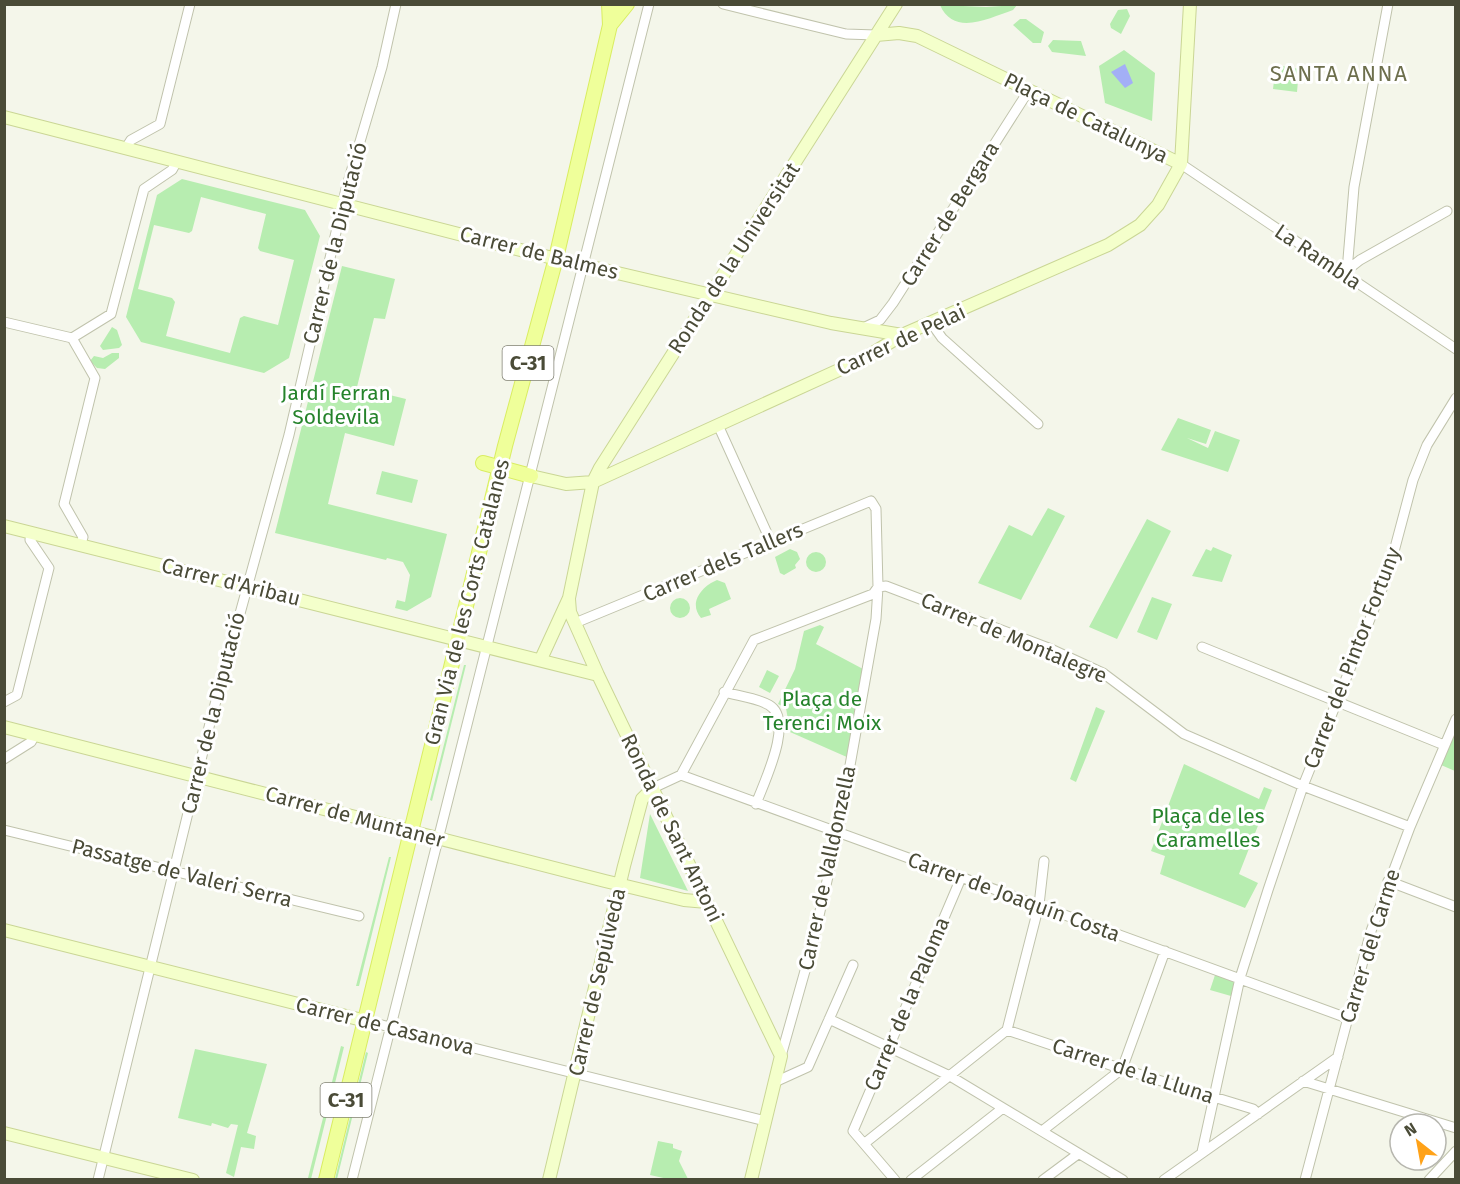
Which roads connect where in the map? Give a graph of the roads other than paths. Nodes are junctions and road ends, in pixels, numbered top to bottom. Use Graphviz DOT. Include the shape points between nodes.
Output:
graph roads {
  1 [pos="190,4"];
  2 [pos="396,4"];
  3 [pos="609,4"];
  4 [pos="627,4"];
  5 [pos="649,4"];
  6 [pos="723,4"];
  7 [pos="896,4"];
  8 [pos="1190,4"];
  9 [pos="1388,4"];
  10 [pos="610,25"];
  11 [pos="876,35"];
  12 [pos="1029,90"];
  13 [pos="4,117"];
  14 [pos="126,148"];
  15 [pos="1181,164"];
  16 [pos="175,166"];
  17 [pos="343,203"];
  18 [pos="1447,211"];
  19 [pos="556,258"];
  20 [pos="583,265"];
  21 [pos="1347,269"];
  22 [pos="711,295"];
  23 [pos="4,322"];
  24 [pos="932,324"];
  25 [pos="861,329"];
  26 [pos="902,335"];
  27 [pos="72,338"];
  28 [pos="1455,349"];
  29 [pos="1455,398"];
  30 [pos="1038,424"];
  31 [pos="718,425"];
  32 [pos="483,463"];
  33 [pos="500,467"];
  34 [pos="531,476"];
  35 [pos="593,482"];
  36 [pos="871,501"];
  37 [pos="4,525"];
  38 [pos="31,532"];
  39 [pos="771,543"];
  40 [pos="81,544"];
  41 [pos="246,586"];
  42 [pos="878,587"];
  43 [pos="569,598"];
  44 [pos="575,623"];
  45 [pos="458,639"];
  46 [pos="488,646"];
  47 [pos="1202,647"];
  48 [pos="541,659"];
  49 [pos="598,675"];
  50 [pos="724,692"];
  51 [pos="1337,701"];
  52 [pos="4,702"];
  53 [pos="1455,719"];
  54 [pos="4,727"];
  55 [pos="35,735"];
  56 [pos="1444,745"];
  57 [pos="4,759"];
  58 [pos="681,775"];
  59 [pos="197,776"];
  60 [pos="1303,786"];
  61 [pos="652,788"];
  62 [pos="756,804"];
  63 [pos="1410,827"];
  64 [pos="4,830"];
  65 [pos="411,831"];
  66 [pos="838,833"];
  67 [pos="438,839"];
  68 [pos="1044,861"];
  69 [pos="173,870"];
  70 [pos="961,878"];
  71 [pos="1388,881"];
  72 [pos="619,885"];
  73 [pos="707,902"];
  74 [pos="1039,905"];
  75 [pos="1455,907"];
  76 [pos="359,916"];
  77 [pos="4,930"];
  78 [pos="1165,951"];
  79 [pos="853,965"];
  80 [pos="151,967"];
  81 [pos="1240,978"];
  82 [pos="1347,1018"];
  83 [pos="829,1019"];
  84 [pos="366,1021"];
  85 [pos="391,1027"];
  86 [pos="1006,1030"];
  87 [pos="888,1048"];
  88 [pos="781,1056"];
  89 [pos="1338,1057"];
  90 [pos="1122,1069"];
  91 [pos="575,1073"];
  92 [pos="950,1076"];
  93 [pos="1304,1081"];
  94 [pos="775,1082"];
  95 [pos="1331,1090"];
  96 [pos="1215,1098"];
  97 [pos="1003,1108"];
  98 [pos="1258,1114"];
  99 [pos="765,1121"];
  100 [pos="1455,1128"];
  101 [pos="1042,1131"];
  102 [pos="4,1133"];
  103 [pos="865,1143"];
  104 [pos="1455,1151"];
  105 [pos="1202,1152"];
  106 [pos="1078,1154"];
  107 [pos="104,1158"];
  108 [pos="98,1179"];
  109 [pos="193,1179"];
  110 [pos="326,1179"];
  111 [pos="352,1179"];
  112 [pos="549,1179"];
  113 [pos="751,1179"];
  114 [pos="895,1179"];
  115 [pos="910,1179"];
  116 [pos="1043,1179"];
  117 [pos="1123,1179"];
  118 [pos="1164,1179"];
  119 [pos="1305,1179"];
  120 [pos="1429,1179"];
  1 -- 14 [label="street" via="160,124 131,140"];
  2 -- 17 [label="street, Carrer de la Diputació"];
  3 -- 10 [label="main road, Gran Via de les Corts Catalanes / C-31"];
  4 -- 10 [label="main road, Gran Via de les Corts Catalanes / C-31"];
  5 -- 20 [label="street"];
  6 -- 11 [label="street" via="846,34"];
  7 -- 11 [label="main road"];
  8 -- 15 [label="main road, Plaça de Catalunya"];
  9 -- 21 [label="street" via="1354,187"];
  10 -- 19 [label="main road, Gran Via de les Corts Catalanes / C-31"];
  11 -- 12 [label="main road, Plaça de Catalunya" via="909,33"];
  11 -- 22 [label="main road, Ronda de la Universitat"];
  12 -- 15 [label="main road, Plaça de Catalunya"];
  12 -- 25 [label="street, Carrer de Bergara" via="893,303 880,320"];
  13 -- 14 [label="main road, Carrer de Balmes"];
  14 -- 16 [label="main road, Carrer de Balmes"];
  15 -- 21 [label="street, La Rambla"];
  15 -- 24 [label="main road, Carrer de Pelai" via="1158,205 1122,237"];
  16 -- 17 [label="main road, Carrer de Balmes"];
  16 -- 27 [label="street" via="144,189 111,314"];
  17 -- 19 [label="main road, Carrer de Balmes"];
  17 -- 41 [label="street, Carrer de la Diputació" via="289,435"];
  18 -- 21 [label="street"];
  19 -- 20 [label="main road, Carrer de Balmes"];
  19 -- 33 [label="main road, Gran Via de les Corts Catalanes / C-31"];
  20 -- 22 [label="main road, Carrer de Balmes"];
  20 -- 34 [label="street"];
  21 -- 28 [label="street, La Rambla"];
  22 -- 25 [label="main road, Carrer de Balmes"];
  22 -- 35 [label="main road, Ronda de la Universitat"];
  23 -- 27 [label="street"];
  24 -- 26 [label="main road, Carrer de Pelai"];
  24 -- 30 [label="street" via="942,338"];
  25 -- 26 [label="main road, Carrer de Balmes"];
  26 -- 31 [label="main road, Carrer de Pelai" via="870,356"];
  27 -- 40 [label="street" via="95,378 63,504 82,537"];
  29 -- 51 [label="street, Carrer del Pintor Fortuny" via="1427,446 1413,480 1388,574"];
  31 -- 35 [label="main road, Carrer de Pelai"];
  31 -- 39 [label="street"];
  32 -- 33 [label="main road"];
  33 -- 34 [label="main road"];
  33 -- 45 [label="main road, Gran Via de les Corts Catalanes / C-31"];
  34 -- 35 [label="main road" via="572,485"];
  34 -- 46 [label="street"];
  35 -- 43 [label="main road"];
  36 -- 39 [label="street, Carrer dels Tallers"];
  36 -- 42 [label="street, Carrer de Valldonzella" via="876,509"];
  37 -- 38 [label="main road, Carrer d'Aribau"];
  38 -- 40 [label="main road, Carrer d'Aribau"];
  38 -- 52 [label="street" via="30,540 49,568 17,695"];
  39 -- 44 [label="street, Carrer dels Tallers"];
  40 -- 41 [label="main road, Carrer d'Aribau"];
  41 -- 45 [label="main road, Carrer d'Aribau"];
  41 -- 59 [label="street, Carrer de la Diputació"];
  42 -- 50 [label="street" via="873,594 754,640"];
  42 -- 60 [label="street, Carrer de Montalegre" via="886,586 1006,631 1107,674 1184,734"];
  42 -- 66 [label="street, Carrer de Valldonzella" via="876,619"];
  43 -- 44 [label="main road, Ronda de Sant Antoni"];
  43 -- 48 [label="main road"];
  44 -- 49 [label="main road, Ronda de Sant Antoni"];
  45 -- 46 [label="main road, Carrer d'Aribau"];
  45 -- 65 [label="main road, Gran Via de les Corts Catalanes / C-31"];
  46 -- 48 [label="main road, Carrer d'Aribau"];
  46 -- 67 [label="street"];
  47 -- 51 [label="street"];
  48 -- 49 [label="main road, Carrer d'Aribau"];
  49 -- 61 [label="main road, Ronda de Sant Antoni"];
  50 -- 58 [label="street"];
  50 -- 62 [label="street" via="769,705 779,718 779,739"];
  51 -- 56 [label="street"];
  51 -- 60 [label="street, Carrer del Pintor Fortuny"];
  53 -- 56 [label="street, Carrer del Carme"];
  54 -- 55 [label="main road, Carrer de Muntaner"];
  55 -- 57 [label="street" via="31,742"];
  55 -- 59 [label="main road, Carrer de Muntaner"];
  56 -- 63 [label="street, Carrer del Carme"];
  58 -- 61 [label="street"];
  58 -- 62 [label="street, Carrer de Joaquín Costa"];
  59 -- 65 [label="main road, Carrer de Muntaner"];
  59 -- 69 [label="street, Carrer de la Diputació"];
  60 -- 63 [label="street, Carrer de Montalegre"];
  60 -- 81 [label="street, Carrer del Pintor Fortuny"];
  61 -- 72 [label="main road, Carrer de Sepúlveda" via="642,799"];
  61 -- 73 [label="main road, Ronda de Sant Antoni"];
  62 -- 66 [label="street, Carrer de Joaquín Costa"];
  63 -- 71 [label="street, Carrer del Carme"];
  64 -- 69 [label="street, Passatge de Valeri Serra"];
  65 -- 67 [label="main road, Carrer de Muntaner"];
  65 -- 84 [label="main road, Gran Via de les Corts Catalanes / C-31"];
  66 -- 70 [label="street, Carrer de Joaquín Costa"];
  66 -- 88 [label="street, Carrer de Valldonzella"];
  67 -- 72 [label="main road, Carrer de Muntaner"];
  67 -- 85 [label="street"];
  68 -- 74 [label="street"];
  69 -- 76 [label="street, Passatge de Valeri Serra"];
  69 -- 80 [label="street, Carrer de la Diputació"];
  70 -- 74 [label="street, Carrer de Joaquín Costa"];
  70 -- 87 [label="street, Carrer de la Paloma"];
  71 -- 75 [label="street"];
  71 -- 82 [label="street, Carrer del Carme"];
  72 -- 73 [label="main road, Carrer de Muntaner"];
  72 -- 91 [label="main road, Carrer de Sepúlveda"];
  73 -- 88 [label="main road, Ronda de Sant Antoni"];
  74 -- 78 [label="street, Carrer de Joaquín Costa"];
  74 -- 86 [label="street"];
  77 -- 80 [label="main road, Carrer de Casanova"];
  78 -- 81 [label="street, Carrer de Joaquín Costa"];
  78 -- 90 [label="street"];
  79 -- 83 [label="street"];
  80 -- 84 [label="main road, Carrer de Casanova"];
  80 -- 107 [label="street, Carrer de la Diputació"];
  81 -- 82 [label="street, Carrer de Joaquín Costa"];
  81 -- 96 [label="street, Carrer del Pintor Fortuny"];
  82 -- 89 [label="street, Carrer del Carme"];
  83 -- 87 [label="street"];
  83 -- 94 [label="street" via="808,1067"];
  84 -- 85 [label="street, Carrer de Casanova"];
  84 -- 110 [label="main road, Gran Via de les Corts Catalanes / C-31"];
  85 -- 91 [label="street, Carrer de Casanova"];
  85 -- 111 [label="street"];
  86 -- 90 [label="street, Carrer de la Lluna"];
  86 -- 92 [label="street"];
  87 -- 92 [label="street"];
  87 -- 103 [label="street, Carrer de la Paloma" via="853,1131"];
  88 -- 94 [label="main road"];
  89 -- 93 [label="street"];
  89 -- 95 [label="street, Carrer del Carme"];
  90 -- 96 [label="street, Carrer de la Lluna"];
  90 -- 101 [label="street"];
  91 -- 99 [label="street, Carrer de Casanova"];
  91 -- 112 [label="main road, Carrer de Sepúlveda"];
  92 -- 97 [label="street"];
  92 -- 103 [label="street"];
  93 -- 95 [label="street"];
  93 -- 98 [label="street"];
  94 -- 99 [label="main road"];
  95 -- 100 [label="street"];
  95 -- 119 [label="street, Carrer del Carme"];
  96 -- 98 [label="street, Carrer de la Lluna"];
  96 -- 105 [label="street, Carrer del Pintor Fortuny"];
  97 -- 101 [label="street"];
  97 -- 115 [label="street"];
  98 -- 105 [label="street"];
  99 -- 113 [label="main road"];
  101 -- 106 [label="street"];
  102 -- 107 [label="main road"];
  103 -- 114 [label="street"];
  104 -- 120 [label="street"];
  105 -- 118 [label="street"];
  106 -- 116 [label="street"];
  106 -- 117 [label="street"];
  107 -- 108 [label="street, Carrer de la Diputació"];
  107 -- 109 [label="main road"];
}
